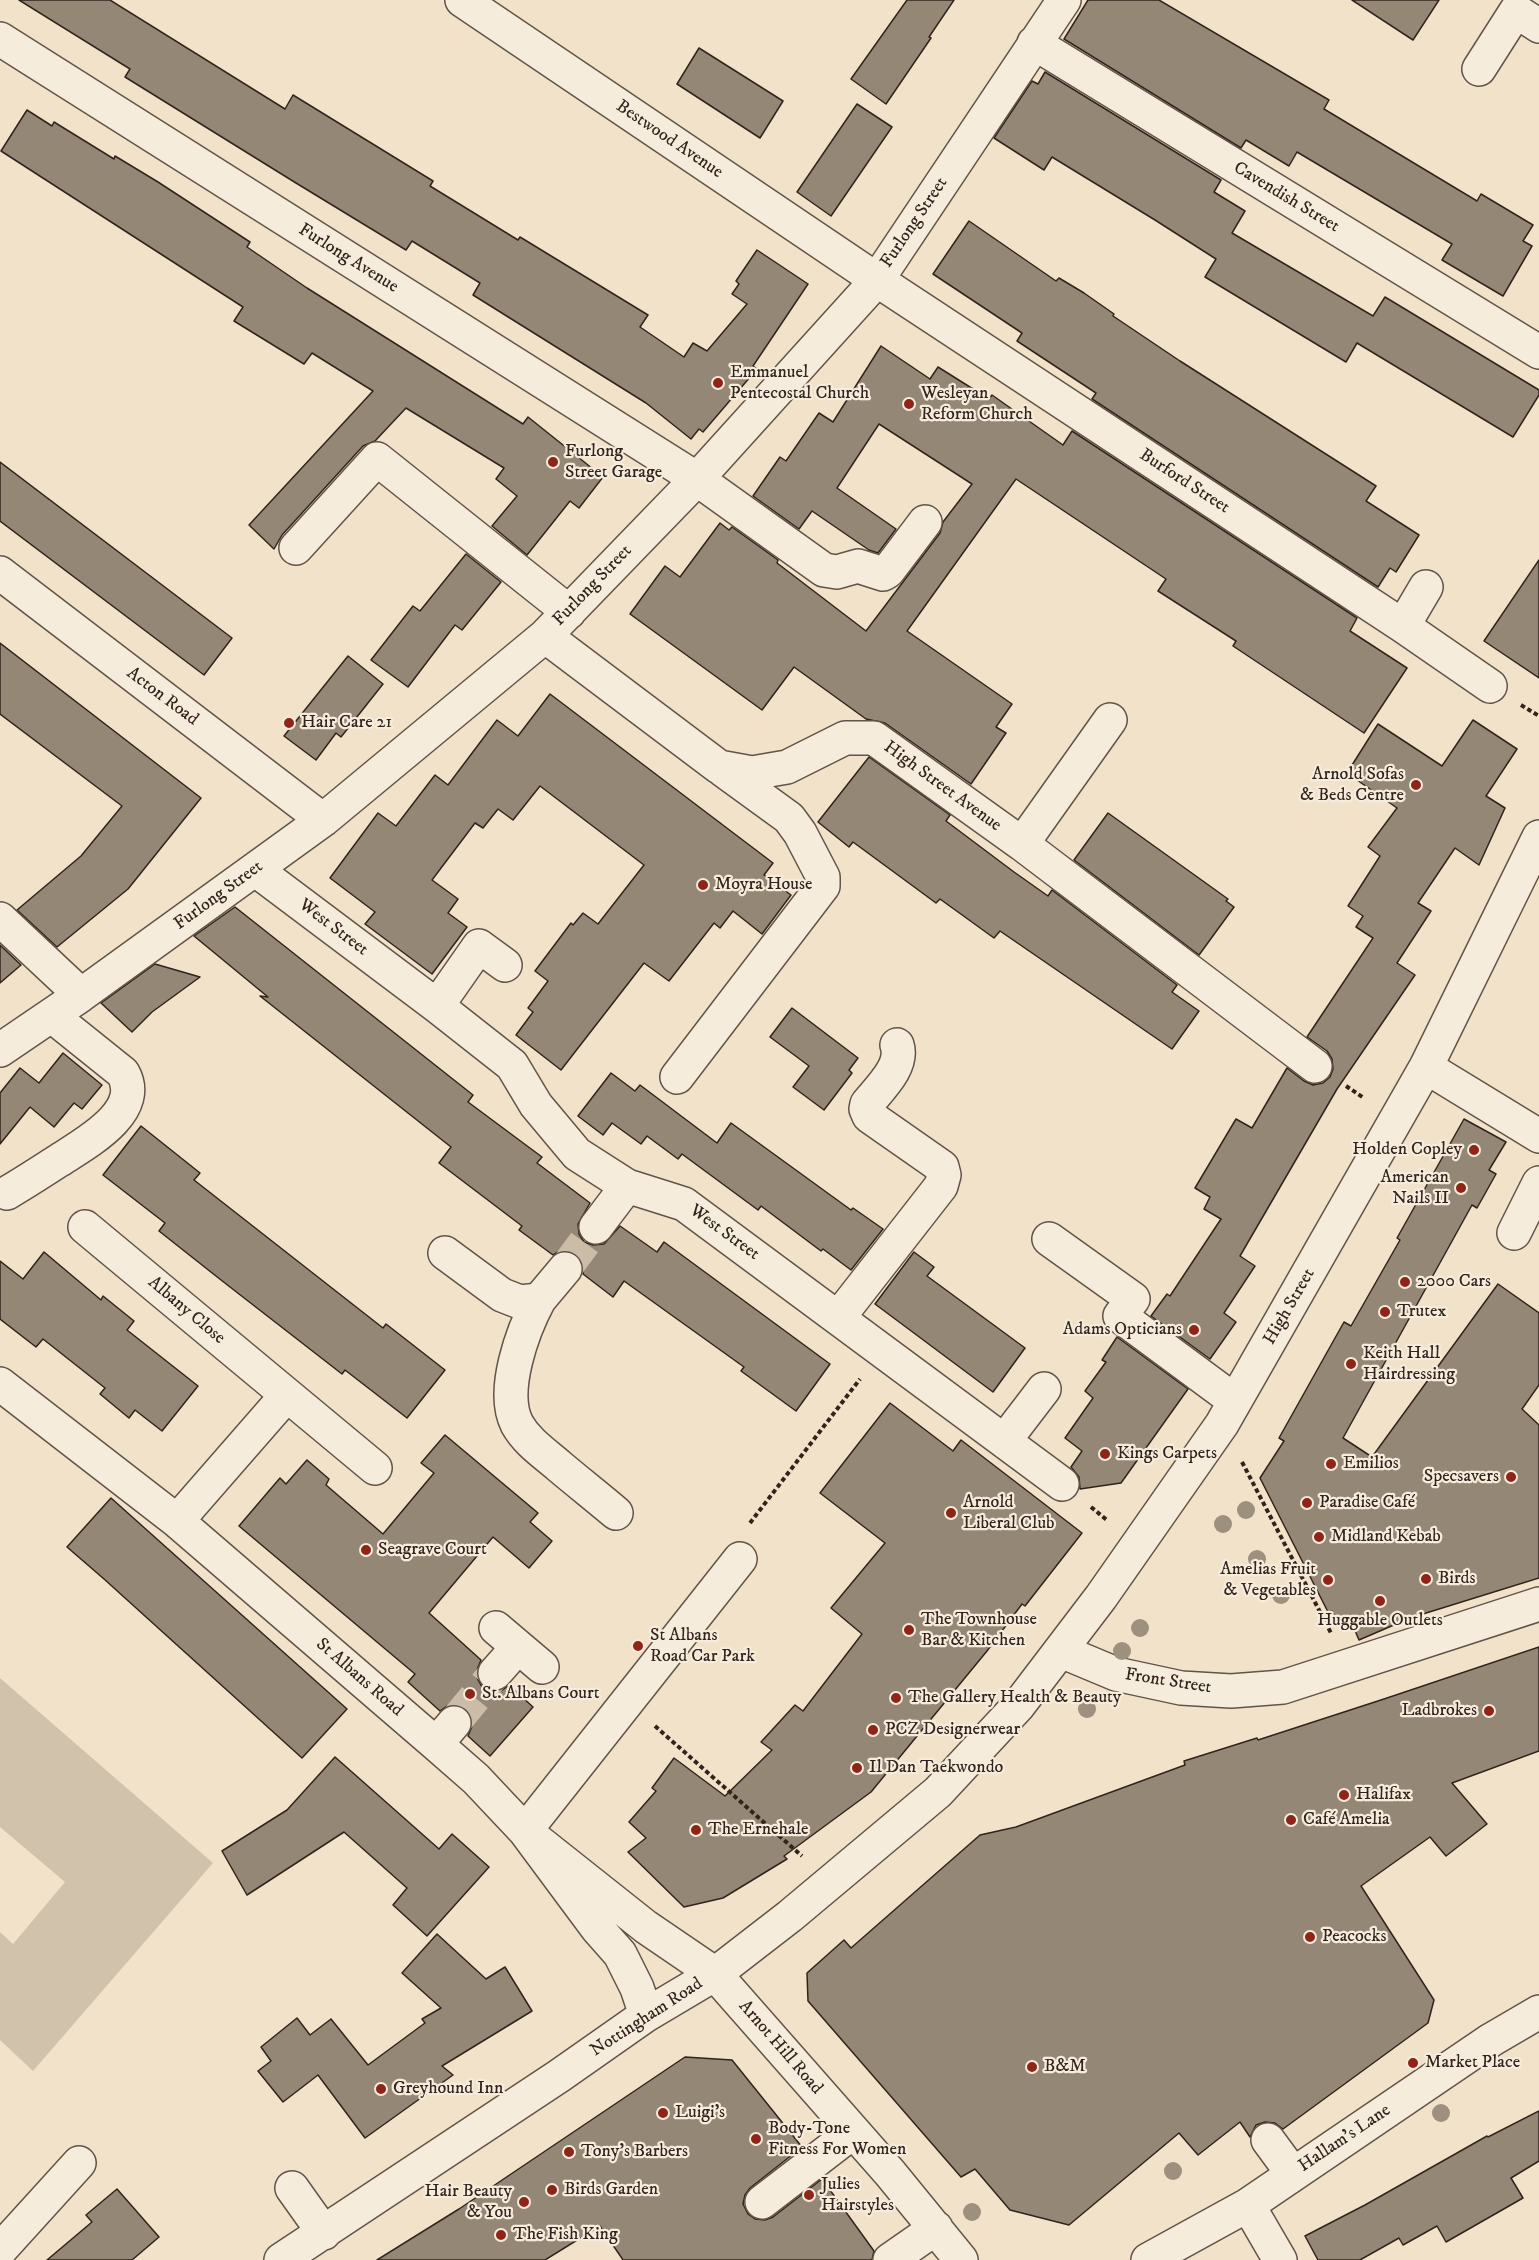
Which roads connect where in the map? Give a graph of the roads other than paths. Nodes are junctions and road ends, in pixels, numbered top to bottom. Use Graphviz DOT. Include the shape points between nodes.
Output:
graph roads {
  1 [pos="1064,0"];
  2 [pos="467,1"];
  3 [pos="1539,26"];
  4 [pos="0,39"];
  5 [pos="1034,43"];
  6 [pos="1479,69"];
  7 [pos="877,280"];
  8 [pos="1538,349"];
  9 [pos="697,479"];
  10 [pos="925,522"];
  11 [pos="296,548"];
  12 [pos="0,573"];
  13 [pos="1426,587"];
  14 [pos="569,612"];
  15 [pos="1403,626"];
  16 [pos="545,636"];
  17 [pos="1490,686"];
  18 [pos="1110,720"];
  19 [pos="718,766"];
  20 [pos="323,820"];
  21 [pos="1539,837"];
  22 [pos="1022,844"];
  23 [pos="256,870"];
  24 [pos="0,919"];
  25 [pos="505,965"];
  26 [pos="81,995"];
  27 [pos="437,1006"];
  28 [pos="52,1016"];
  29 [pos="897,1045"];
  30 [pos="0,1050"];
  31 [pos="1315,1066"];
  32 [pos="1426,1066"];
  33 [pos="677,1077"];
  34 [pos="1539,1136"];
  35 [pos="1539,1183"];
  36 [pos="627,1186"];
  37 [pos="7,1193"];
  38 [pos="85,1227"];
  39 [pos="596,1227"];
  40 [pos="1514,1233"];
  41 [pos="1049,1239"];
  42 [pos="445,1253"];
  43 [pos="565,1269"];
  44 [pos="539,1300"];
  45 [pos="838,1318"];
  46 [pos="0,1384"];
  47 [pos="1044,1389"];
  48 [pos="286,1396"];
  49 [pos="1229,1412"];
  50 [pos="1005,1440"];
  51 [pos="375,1468"];
  52 [pos="1062,1484"];
  53 [pos="616,1513"];
  54 [pos="177,1521"];
  55 [pos="740,1559"];
  56 [pos="1539,1604"];
  57 [pos="519,1647"];
  58 [pos="1061,1651"];
  59 [pos="495,1673"];
  60 [pos="985,1742"];
  61 [pos="525,1831"];
  62 [pos="715,1974"];
  63 [pos="1539,2012"];
  64 [pos="646,2015"];
  65 [pos="853,2132"];
  66 [pos="1268,2140"];
  67 [pos="79,2163"];
  68 [pos="1293,2174"];
  69 [pos="292,2188"];
  70 [pos="762,2202"];
  71 [pos="1248,2205"];
  72 [pos="936,2228"];
  73 [pos="319,2245"];
  74 [pos="0,2250"];
  75 [pos="281,2260"];
  76 [pos="890,2260"];
  77 [pos="961,2260"];
  78 [pos="1148,2260"];
  79 [pos="1280,2260"];
  1 -- 5 [label="street, Furlong Street"];
  2 -- 7 [label="street, Bestwood Avenue"];
  3 -- 6 [label="street" via="1516,11"];
  4 -- 9 [label="street, Furlong Avenue"];
  5 -- 7 [label="street, Furlong Street"];
  5 -- 8 [label="street, Cavendish Street"];
  7 -- 9 [label="street, Furlong Street"];
  7 -- 15 [label="street, Burford Street"];
  9 -- 10 [label="street, Furlong Avenue" via="824,570 837,572 858,566 883,574"];
  9 -- 14 [label="street, Furlong Street"];
  11 -- 14 [label="street" via="377,459"];
  12 -- 20 [label="street, Acton Road"];
  13 -- 15 [label="street"];
  14 -- 16 [label="street, Furlong Street"];
  15 -- 17 [label="street, Burford Street"];
  16 -- 19 [label="street, High Street Avenue"];
  16 -- 20 [label="street, Furlong Street"];
  18 -- 22 [label="street"];
  19 -- 22 [label="street, High Street Avenue" via="752,773 788,767 845,738 874,738"];
  19 -- 33 [label="street" via="789,818 823,877 823,886"];
  20 -- 23 [label="street, Furlong Street"];
  21 -- 32 [label="street, High Street"];
  22 -- 31 [label="street, High Street Avenue"];
  23 -- 26 [label="street, Furlong Street"];
  23 -- 27 [label="street, West Street"];
  24 -- 26 [label="street"];
  25 -- 27 [label="street" via="479,946"];
  26 -- 28 [label="street, Furlong Street"];
  27 -- 36 [label="street, West Street" via="512,1065 536,1104 577,1154"];
  28 -- 30 [label="street, Furlong Street"];
  28 -- 37 [label="street" via="123,1073 129,1083 127,1096 124,1106 97,1136"];
  29 -- 45 [label="street" via="895,1067 866,1109 869,1116 942,1167 944,1175 941,1186"];
  32 -- 34 [label="street"];
  32 -- 49 [label="street, High Street"];
  35 -- 40 [label="street"];
  36 -- 39 [label="street"];
  36 -- 45 [label="street, West Street" via="684,1204"];
  38 -- 48 [label="street, Albany Close"];
  41 -- 49 [label="street" via="1133,1299 1120,1316"];
  42 -- 44 [label="street" via="502,1295 520,1302"];
  43 -- 44 [label="street"];
  44 -- 53 [label="street" via="522,1336 514,1368 512,1401 516,1422 528,1441"];
  45 -- 50 [label="street, West Street"];
  46 -- 54 [label="street, St Albans Road"];
  47 -- 50 [label="street"];
  48 -- 51 [label="street, Albany Close"];
  48 -- 54 [label="street"];
  49 -- 58 [label="street, High Street"];
  50 -- 52 [label="street, West Street"];
  54 -- 61 [label="street, St Albans Road" via="445,1734 476,1779"];
  55 -- 61 [label="street"];
  56 -- 58 [label="street, Front Street" via="1283,1687 1231,1691 1181,1688 1116,1674"];
  57 -- 59 [label="street"];
  58 -- 60 [label="street, High Street"];
  60 -- 62 [label="street, Nottingham Road" via="938,1792"];
  61 -- 62 [label="street, St Albans Road" via="646,1927"];
  61 -- 64 [label="street" via="620,1954"];
  62 -- 64 [label="street, Nottingham Road"];
  62 -- 65 [label="street, Arnot Hill Road"];
  63 -- 68 [label="street, Hallam's Lane" via="1491,2040"];
  64 -- 73 [label="street, Nottingham Road"];
  65 -- 70 [label="street"];
  65 -- 72 [label="street, Arnot Hill Road"];
  66 -- 68 [label="street"];
  67 -- 74 [label="street"];
  68 -- 71 [label="street, Hallam's Lane"];
  69 -- 73 [label="street"];
  71 -- 78 [label="street, Hallam's Lane"];
  71 -- 79 [label="street"];
  72 -- 76 [label="street"];
  72 -- 77 [label="street, Arnot Hill Road"];
  73 -- 75 [label="street, Nottingham Road"];
}
